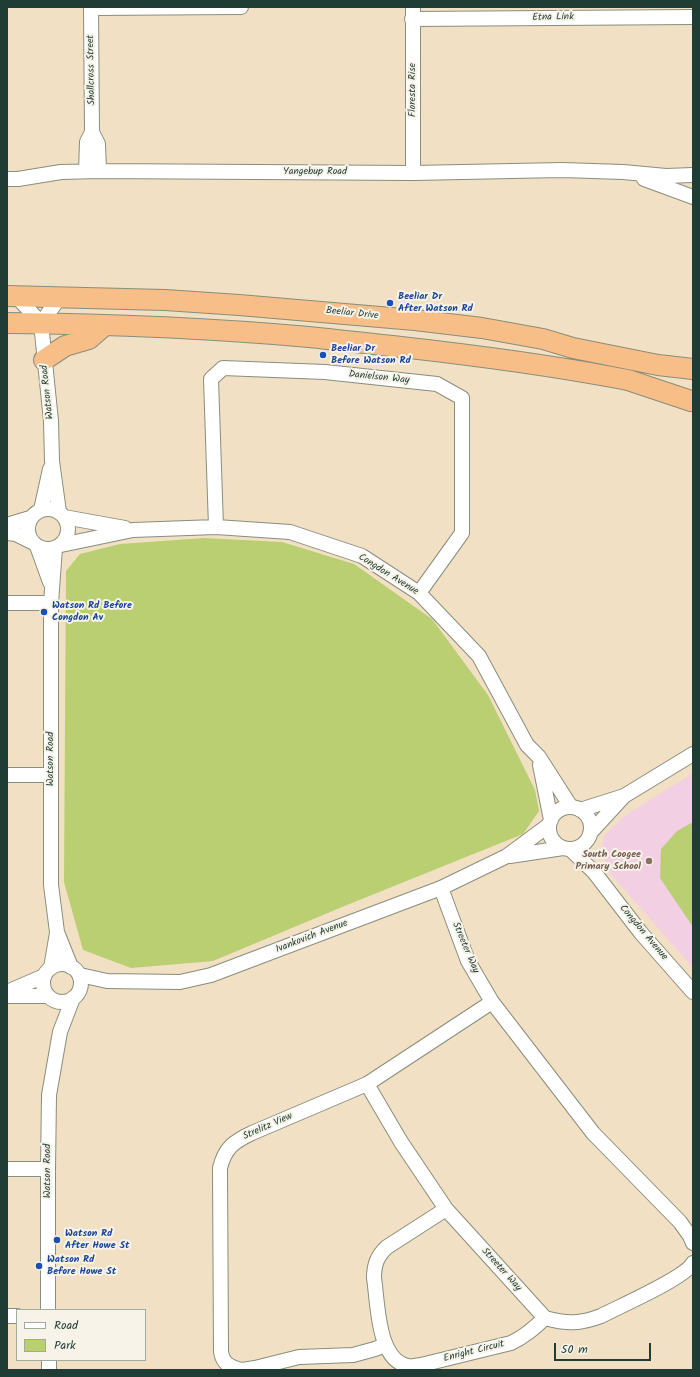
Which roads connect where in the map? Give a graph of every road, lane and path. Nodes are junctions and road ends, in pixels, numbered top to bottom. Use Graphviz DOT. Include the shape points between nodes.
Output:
graph roads {
  1 [pos="241,7"];
  2 [pos="91,8"];
  3 [pos="412,13"];
  4 [pos="693,17"];
  5 [pos="93,171"];
  6 [pos="623,172"];
  7 [pos="413,173"];
  8 [pos="693,175"];
  9 [pos="7,179"];
  10 [pos="693,180"];
  11 [pos="693,196"];
  12 [pos="11,296"];
  13 [pos="60,296"];
  14 [pos="7,323"];
  15 [pos="41,324"];
  16 [pos="105,325"];
  17 [pos="44,360"];
  18 [pos="693,370"];
  19 [pos="692,402"];
  20 [pos="52,460"];
  21 [pos="36,514"];
  22 [pos="62,514"];
  23 [pos="7,525"];
  24 [pos="216,527"];
  25 [pos="133,530"];
  26 [pos="7,533"];
  27 [pos="34,544"];
  28 [pos="58,547"];
  29 [pos="51,586"];
  30 [pos="419,593"];
  31 [pos="7,603"];
  32 [pos="50,603"];
  33 [pos="691,753"];
  34 [pos="539,757"];
  35 [pos="7,775"];
  36 [pos="51,775"];
  37 [pos="624,796"];
  38 [pos="575,808"];
  39 [pos="550,823"];
  40 [pos="589,836"];
  41 [pos="567,849"];
  42 [pos="507,856"];
  43 [pos="594,872"];
  44 [pos="441,888"];
  45 [pos="57,932"];
  46 [pos="75,971"];
  47 [pos="47,972"];
  48 [pos="107,981"];
  49 [pos="7,992"];
  50 [pos="693,992"];
  51 [pos="7,996"];
  52 [pos="75,996"];
  53 [pos="51,998"];
  54 [pos="492,1002"];
  55 [pos="60,1032"];
  56 [pos="367,1084"];
  57 [pos="7,1169"];
  58 [pos="48,1169"];
  59 [pos="446,1208"];
  60 [pos="693,1243"];
  61 [pos="693,1263"];
  62 [pos="48,1309"];
  63 [pos="545,1318"];
  64 [pos="385,1345"];
  65 [pos="242,1370"];
  1 -- 2 [label="street"];
  2 -- 5 [label="street, Shallcross Street" via="92,132 86,142"];
  3 -- 4 [label="street, Etna Link"];
  3 -- 7 [label="street, Floresta Rise"];
  5 -- 7 [label="street, Yangebup Road"];
  5 -- 9 [label="street, Yangebup Road"];
  6 -- 7 [label="street, Yangebup Road" via="562,170"];
  6 -- 8 [label="street, Yangebup Road" via="666,176"];
  6 -- 11 [label="street, Yangebup Road"];
  10 -- 11 [label="street"];
  12 -- 13 [label="highway, Beeliar Drive"];
  12 -- 15 [label="street"];
  13 -- 15 [label="street"];
  13 -- 18 [label="highway, Beeliar Drive" via="239,304 415,320 482,328"];
  14 -- 15 [label="highway"];
  15 -- 16 [label="highway"];
  15 -- 17 [label="street, Watson Road"];
  16 -- 17 [label="highway" via="89,339 65,346"];
  16 -- 19 [label="highway" via="310,337 510,360 628,380"];
  17 -- 20 [label="street, Watson Road" via="51,421"];
  18 -- 19 [label="highway" via="688,385"];
  20 -- 21 [label="street, Watson Road"];
  20 -- 22 [label="street, Watson Road"];
  21 -- 22 [label="street" via="53,510"];
  21 -- 23 [label="street"];
  21 -- 27 [label="street" via="28,524 27,530"];
  22 -- 25 [label="street, Congdon Avenue"];
  22 -- 28 [label="street" via="67,522 68,535"];
  24 -- 25 [label="street, Congdon Avenue"];
  24 -- 30 [label="street, Congdon Avenue" via="290,532 362,556"];
  24 -- 30 [label="street, Danielson Way" via="211,379 223,368 325,372 437,384 462,398 462,533"];
  25 -- 28 [label="street, Congdon Avenue"];
  26 -- 27 [label="street" via="16,534"];
  27 -- 28 [label="street" via="49,550"];
  27 -- 29 [label="street, Watson Road"];
  28 -- 29 [label="street, Watson Road"];
  29 -- 32 [label="street, Watson Road"];
  30 -- 34 [label="street, Congdon Avenue" via="479,656 527,745"];
  31 -- 32 [label="street"];
  32 -- 36 [label="street, Watson Road"];
  33 -- 37 [label="street"];
  34 -- 38 [label="street, Congdon Avenue"];
  34 -- 39 [label="street"];
  35 -- 36 [label="street"];
  36 -- 45 [label="street, Watson Road" via="51,886"];
  37 -- 38 [label="street"];
  37 -- 40 [label="street"];
  38 -- 39 [label="street" via="558,810"];
  38 -- 40 [label="street" via="584,812 589,819"];
  39 -- 41 [label="street" via="549,831 552,838 556,844"];
  39 -- 42 [label="street, Ivankovich Avenue"];
  40 -- 41 [label="street" via="578,848"];
  40 -- 43 [label="street, Congdon Avenue"];
  41 -- 42 [label="street, Ivankovich Avenue"];
  41 -- 43 [label="street, Congdon Avenue"];
  42 -- 44 [label="street, Ivankovich Avenue"];
  43 -- 50 [label="street, Congdon Avenue" via="641,933"];
  44 -- 48 [label="street, Ivankovich Avenue" via="211,975 180,982"];
  44 -- 54 [label="street, Streeter Way" via="468,961"];
  45 -- 46 [label="street, Watson Road"];
  45 -- 47 [label="street, Watson Road"];
  46 -- 47 [label="street" via="60,964"];
  46 -- 48 [label="street, Ivankovich Avenue"];
  46 -- 52 [label="street" via="81,983"];
  47 -- 49 [label="street"];
  47 -- 53 [label="street" via="43,983 44,990"];
  48 -- 52 [label="street, Ivankovich Avenue"];
  51 -- 53 [label="street"];
  52 -- 53 [label="street" via="61,1002"];
  52 -- 55 [label="street, Watson Road"];
  53 -- 55 [label="street, Watson Road"];
  54 -- 56 [label="street, Strelitz View"];
  54 -- 60 [label="street, Streeter Way" via="593,1133 680,1222"];
  55 -- 58 [label="street, Watson Road" via="49,1095"];
  56 -- 59 [label="street, Streeter Way" via="401,1142"];
  56 -- 65 [label="street, Strelitz View" via="243,1137 227,1149 222,1157 221,1352 226,1364"];
  57 -- 58 [label="street"];
  58 -- 62 [label="street, Watson Road"];
  59 -- 63 [label="street, Streeter Way"];
  59 -- 64 [label="street, Enright Circuit" via="380,1253 374,1269 374,1278"];
  61 -- 63 [label="street" via="675,1278 601,1316 576,1323"];
  63 -- 64 [label="street, Enright Circuit" via="510,1343 420,1365 408,1366 394,1359"];
  64 -- 65 [label="street, Strelitz View" via="353,1356 299,1357"];
}
